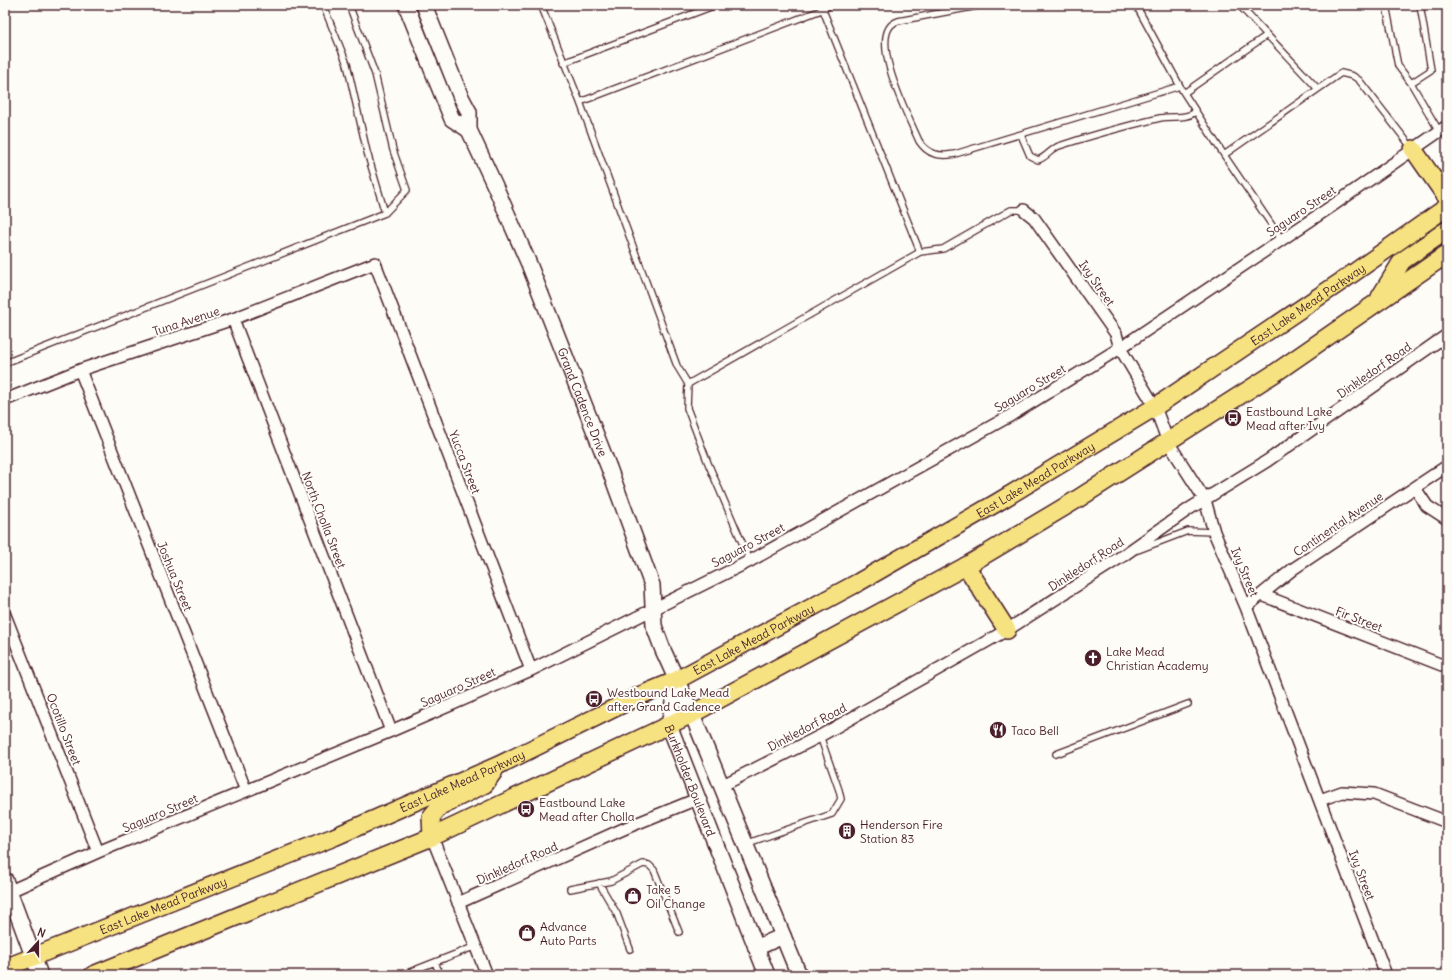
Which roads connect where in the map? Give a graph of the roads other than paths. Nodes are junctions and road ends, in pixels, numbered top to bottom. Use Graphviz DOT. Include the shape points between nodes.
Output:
graph roads {
  1 [pos="323,5"];
  2 [pos="349,5"];
  3 [pos="406,5"];
  4 [pos="424,5"];
  5 [pos="541,5"];
  6 [pos="716,5"];
  7 [pos="830,5"];
  8 [pos="983,5"];
  9 [pos="1136,5"];
  10 [pos="1239,5"];
  11 [pos="1386,5"];
  12 [pos="1420,5"];
  13 [pos="822,7"];
  14 [pos="1267,35"];
  15 [pos="563,63"];
  16 [pos="1411,83"];
  17 [pos="1180,86"];
  18 [pos="1318,89"];
  19 [pos="1184,92"];
  20 [pos="580,102"];
  21 [pos="1196,112"];
  22 [pos="1443,129"];
  23 [pos="468,130"];
  24 [pos="1021,135"];
  25 [pos="1413,150"];
  26 [pos="1224,155"];
  27 [pos="1447,198"];
  28 [pos="1447,207"];
  29 [pos="1024,210"];
  30 [pos="385,213"];
  31 [pos="1447,230"];
  32 [pos="1282,240"];
  33 [pos="920,252"];
  34 [pos="1447,254"];
  35 [pos="375,263"];
  36 [pos="1376,304"];
  37 [pos="233,319"];
  38 [pos="1447,335"];
  39 [pos="1120,348"];
  40 [pos="5,363"];
  41 [pos="80,370"];
  42 [pos="688,384"];
  43 [pos="5,400"];
  44 [pos="1155,407"];
  45 [pos="1168,442"];
  46 [pos="1447,466"];
  47 [pos="1415,488"];
  48 [pos="1205,500"];
  49 [pos="1447,519"];
  50 [pos="1214,532"];
  51 [pos="1124,555"];
  52 [pos="750,561"];
  53 [pos="966,566"];
  54 [pos="1262,595"];
  55 [pos="1246,607"];
  56 [pos="654,609"];
  57 [pos="5,614"];
  58 [pos="1007,630"];
  59 [pos="1447,666"];
  60 [pos="531,670"];
  61 [pos="676,680"];
  62 [pos="1188,704"];
  63 [pos="692,714"];
  64 [pos="669,725"];
  65 [pos="391,731"];
  66 [pos="820,736"];
  67 [pos="1056,754"];
  68 [pos="499,765"];
  69 [pos="721,786"];
  70 [pos="246,791"];
  71 [pos="697,798"];
  72 [pos="1320,800"];
  73 [pos="1447,822"];
  74 [pos="432,837"];
  75 [pos="745,844"];
  76 [pos="98,852"];
  77 [pos="600,883"];
  78 [pos="7,886"];
  79 [pos="570,889"];
  80 [pos="458,903"];
  81 [pos="679,932"];
  82 [pos="783,936"];
  83 [pos="476,946"];
  84 [pos="756,948"];
  85 [pos="630,949"];
  86 [pos="34,957"];
  87 [pos="435,962"];
  88 [pos="5,968"];
  89 [pos="40,975"];
  90 [pos="93,975"];
  91 [pos="402,975"];
  92 [pos="440,975"];
  93 [pos="487,975"];
  94 [pos="766,975"];
  95 [pos="799,975"];
  96 [pos="1386,975"];
  1 -- 30 [label="lane" via="347,64 367,152"];
  2 -- 30 [label="lane" via="375,74 393,150 407,190"];
  3 -- 23 [label="main road, Grand Cadence Drive" via="452,119"];
  4 -- 23 [label="main road, Grand Cadence Drive" via="468,112"];
  5 -- 15 [label="lane"];
  6 -- 15 [label="lane"];
  7 -- 13 [label="lane"];
  8 -- 24 [label="lane" via="892,22 888,26 885,38 892,75 922,147 932,154 946,156"];
  9 -- 17 [label="lane"];
  10 -- 14 [label="lane"];
  11 -- 16 [label="lane" via="1398,66"];
  12 -- 16 [label="lane" via="1431,70"];
  13 -- 20 [label="lane"];
  13 -- 33 [label="lane"];
  14 -- 18 [label="lane"];
  14 -- 19 [label="lane"];
  15 -- 20 [label="lane"];
  16 -- 22 [label="lane"];
  17 -- 19 [label="lane"];
  17 -- 24 [label="lane"];
  18 -- 25 [label="lane" via="1341,73 1353,76 1359,80"];
  18 -- 26 [label="lane"];
  19 -- 21 [label="lane"];
  20 -- 42 [label="lane" via="677,366"];
  21 -- 24 [label="lane" via="1188,116 1164,117 1139,123 1058,147 1038,160 1030,156"];
  21 -- 26 [label="lane"];
  22 -- 25 [label="street, Saguaro Street"];
  23 -- 56 [label="main road, Grand Cadence Drive" via="529,264 609,468 652,585"];
  25 -- 27 [label="main road"];
  25 -- 32 [label="street, Saguaro Street"];
  26 -- 32 [label="lane"];
  28 -- 44 [label="main road, East Lake Mead Parkway"];
  29 -- 33 [label="lane" via="1011,210 943,249"];
  29 -- 39 [label="street, Ivy Street" via="1034,218 1062,256 1116,334"];
  30 -- 40 [label="lane"];
  31 -- 36 [label="main road" via="1402,261"];
  32 -- 39 [label="street, Saguaro Street"];
  33 -- 42 [label="lane"];
  34 -- 36 [label="main road"];
  35 -- 37 [label="street, Tuna Avenue"];
  35 -- 60 [label="street, Yucca Street"];
  36 -- 45 [label="main road"];
  37 -- 41 [label="street, Tuna Avenue"];
  37 -- 65 [label="street, North Cholla Street"];
  38 -- 48 [label="street, Dinkledorf Road" via="1267,462"];
  39 -- 44 [label="street, Ivy Street"];
  39 -- 52 [label="street, Saguaro Street" via="1008,417"];
  41 -- 43 [label="street, Tuna Avenue"];
  41 -- 70 [label="street, Joshua Street"];
  42 -- 52 [label="lane" via="688,408 708,463"];
  44 -- 45 [label="street, Ivy Street"];
  44 -- 61 [label="main road, East Lake Mead Parkway" via="866,578"];
  45 -- 48 [label="street, Ivy Street"];
  45 -- 53 [label="main road"];
  46 -- 47 [label="street, Continental Avenue"];
  47 -- 49 [label="street" via="1428,506"];
  47 -- 54 [label="street, Continental Avenue" via="1293,569"];
  48 -- 50 [label="street, Ivy Street"];
  48 -- 51 [label="street, Dinkledorf Road"];
  50 -- 51 [label="lane" via="1188,531"];
  50 -- 55 [label="street, Ivy Street"];
  51 -- 58 [label="street, Dinkledorf Road"];
  52 -- 56 [label="street, Saguaro Street"];
  53 -- 58 [label="main road"];
  53 -- 63 [label="main road"];
  54 -- 55 [label="street, Continental Avenue"];
  54 -- 59 [label="street, Fir Street"];
  55 -- 72 [label="street, Ivy Street"];
  56 -- 60 [label="street, Saguaro Street"];
  56 -- 61 [label="main road, Grand Cadence Drive" via="654,626"];
  57 -- 76 [label="street, Ocotillo Street"];
  58 -- 66 [label="street, Dinkledorf Road"];
  60 -- 65 [label="street, Saguaro Street"];
  61 -- 63 [label="main road, Burkholder Boulevard"];
  61 -- 64 [label="main road, Burkholder Boulevard"];
  61 -- 68 [label="main road, East Lake Mead Parkway"];
  62 -- 67 [label="lane"];
  63 -- 64 [label="main road"];
  63 -- 69 [label="main road, Burkholder Boulevard"];
  64 -- 71 [label="main road, Burkholder Boulevard"];
  64 -- 74 [label="main road"];
  65 -- 70 [label="street, Saguaro Street"];
  66 -- 69 [label="street, Dinkledorf Road"];
  66 -- 75 [label="lane" via="840,790 841,799 832,814"];
  68 -- 74 [label="main road" via="485,784 440,806 431,817"];
  68 -- 86 [label="main road, East Lake Mead Parkway" via="334,837"];
  69 -- 75 [label="main road, Burkholder Boulevard"];
  70 -- 76 [label="street, Saguaro Street"];
  71 -- 80 [label="street, Dinkledorf Road"];
  71 -- 84 [label="main road, Burkholder Boulevard"];
  72 -- 73 [label="street" via="1342,792 1374,794"];
  72 -- 96 [label="street, Ivy Street"];
  74 -- 80 [label="street"];
  74 -- 90 [label="main road"];
  75 -- 82 [label="main road, Burkholder Boulevard"];
  76 -- 78 [label="street, Saguaro Street"];
  77 -- 79 [label="lane"];
  77 -- 81 [label="lane" via="611,881 643,864 650,864"];
  77 -- 85 [label="lane" via="617,914"];
  78 -- 86 [label="main road"];
  80 -- 83 [label="street"];
  82 -- 84 [label="main road"];
  82 -- 95 [label="main road, Burkholder Boulevard"];
  83 -- 87 [label="lane"];
  83 -- 93 [label="street"];
  84 -- 94 [label="main road, Burkholder Boulevard"];
  86 -- 88 [label="main road, East Lake Mead Parkway"];
  86 -- 89 [label="main road"];
  87 -- 91 [label="lane"];
  87 -- 92 [label="lane"];
}
